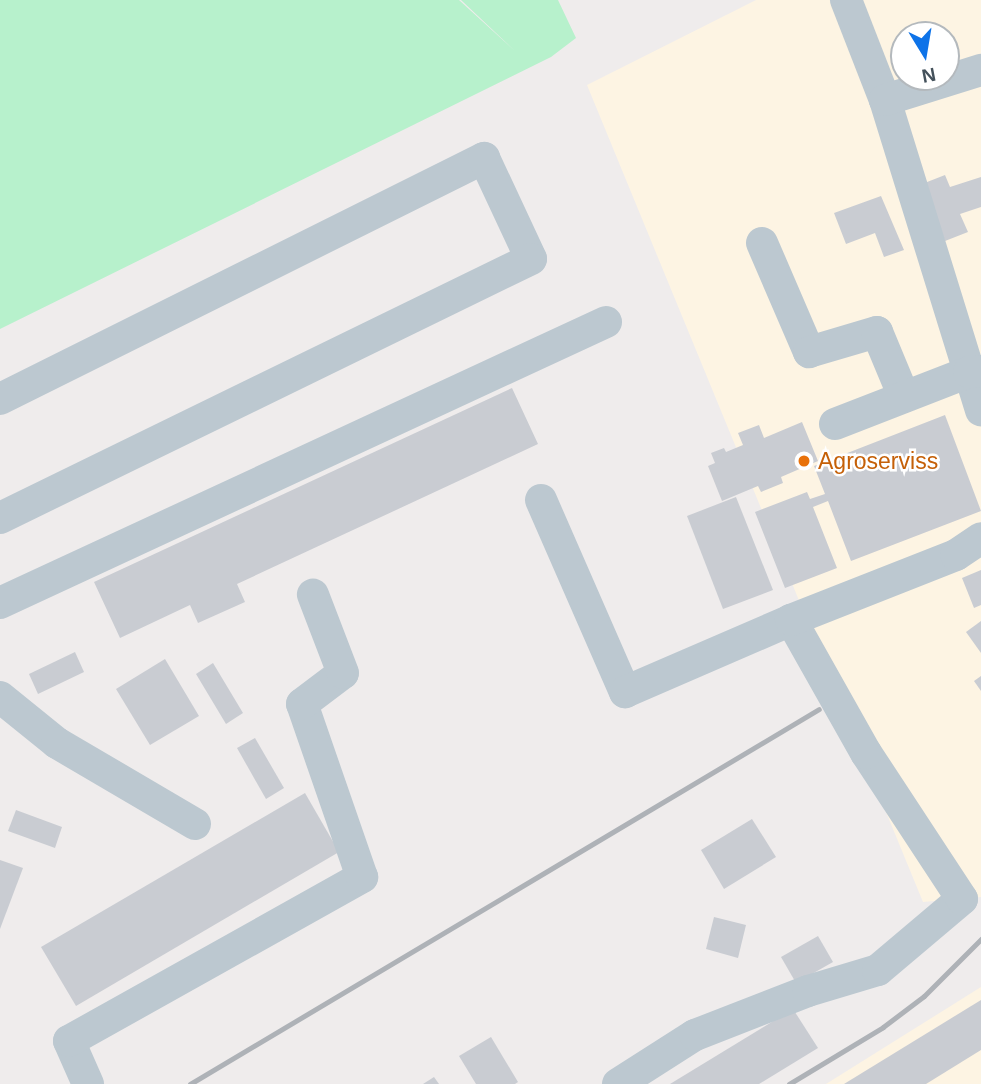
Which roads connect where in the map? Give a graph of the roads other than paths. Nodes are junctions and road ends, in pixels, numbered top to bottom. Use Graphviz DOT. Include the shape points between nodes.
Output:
graph roads {
  1 [pos="846,0"];
  2 [pos="981,70"];
  3 [pos="885,100"];
  4 [pos="762,243"];
  5 [pos="606,322"];
  6 [pos="975,371"];
  7 [pos="904,397"];
  8 [pos="0,400"];
  9 [pos="981,411"];
  10 [pos="835,425"];
  11 [pos="541,500"];
  12 [pos="0,518"];
  13 [pos="981,538"];
  14 [pos="313,595"];
  15 [pos="0,603"];
  16 [pos="791,620"];
  17 [pos="0,697"];
  18 [pos="195,824"];
  19 [pos="88,1084"];
  20 [pos="618,1084"];
  1 -- 3 [label="lane"];
  2 -- 3 [label="lane"];
  3 -- 6 [label="lane"];
  4 -- 7 [label="lane" via="809,352 877,332"];
  5 -- 15 [label="lane"];
  6 -- 7 [label="lane"];
  6 -- 9 [label="lane"];
  7 -- 10 [label="lane"];
  8 -- 12 [label="lane" via="484,158 531,259"];
  11 -- 16 [label="lane" via="625,692"];
  13 -- 16 [label="lane" via="956,555"];
  14 -- 19 [label="lane" via="343,673 302,704 362,877 69,1041"];
  16 -- 20 [label="lane" via="866,753 962,899 878,970 808,991 695,1035"];
  17 -- 18 [label="lane" via="57,743"];
}
